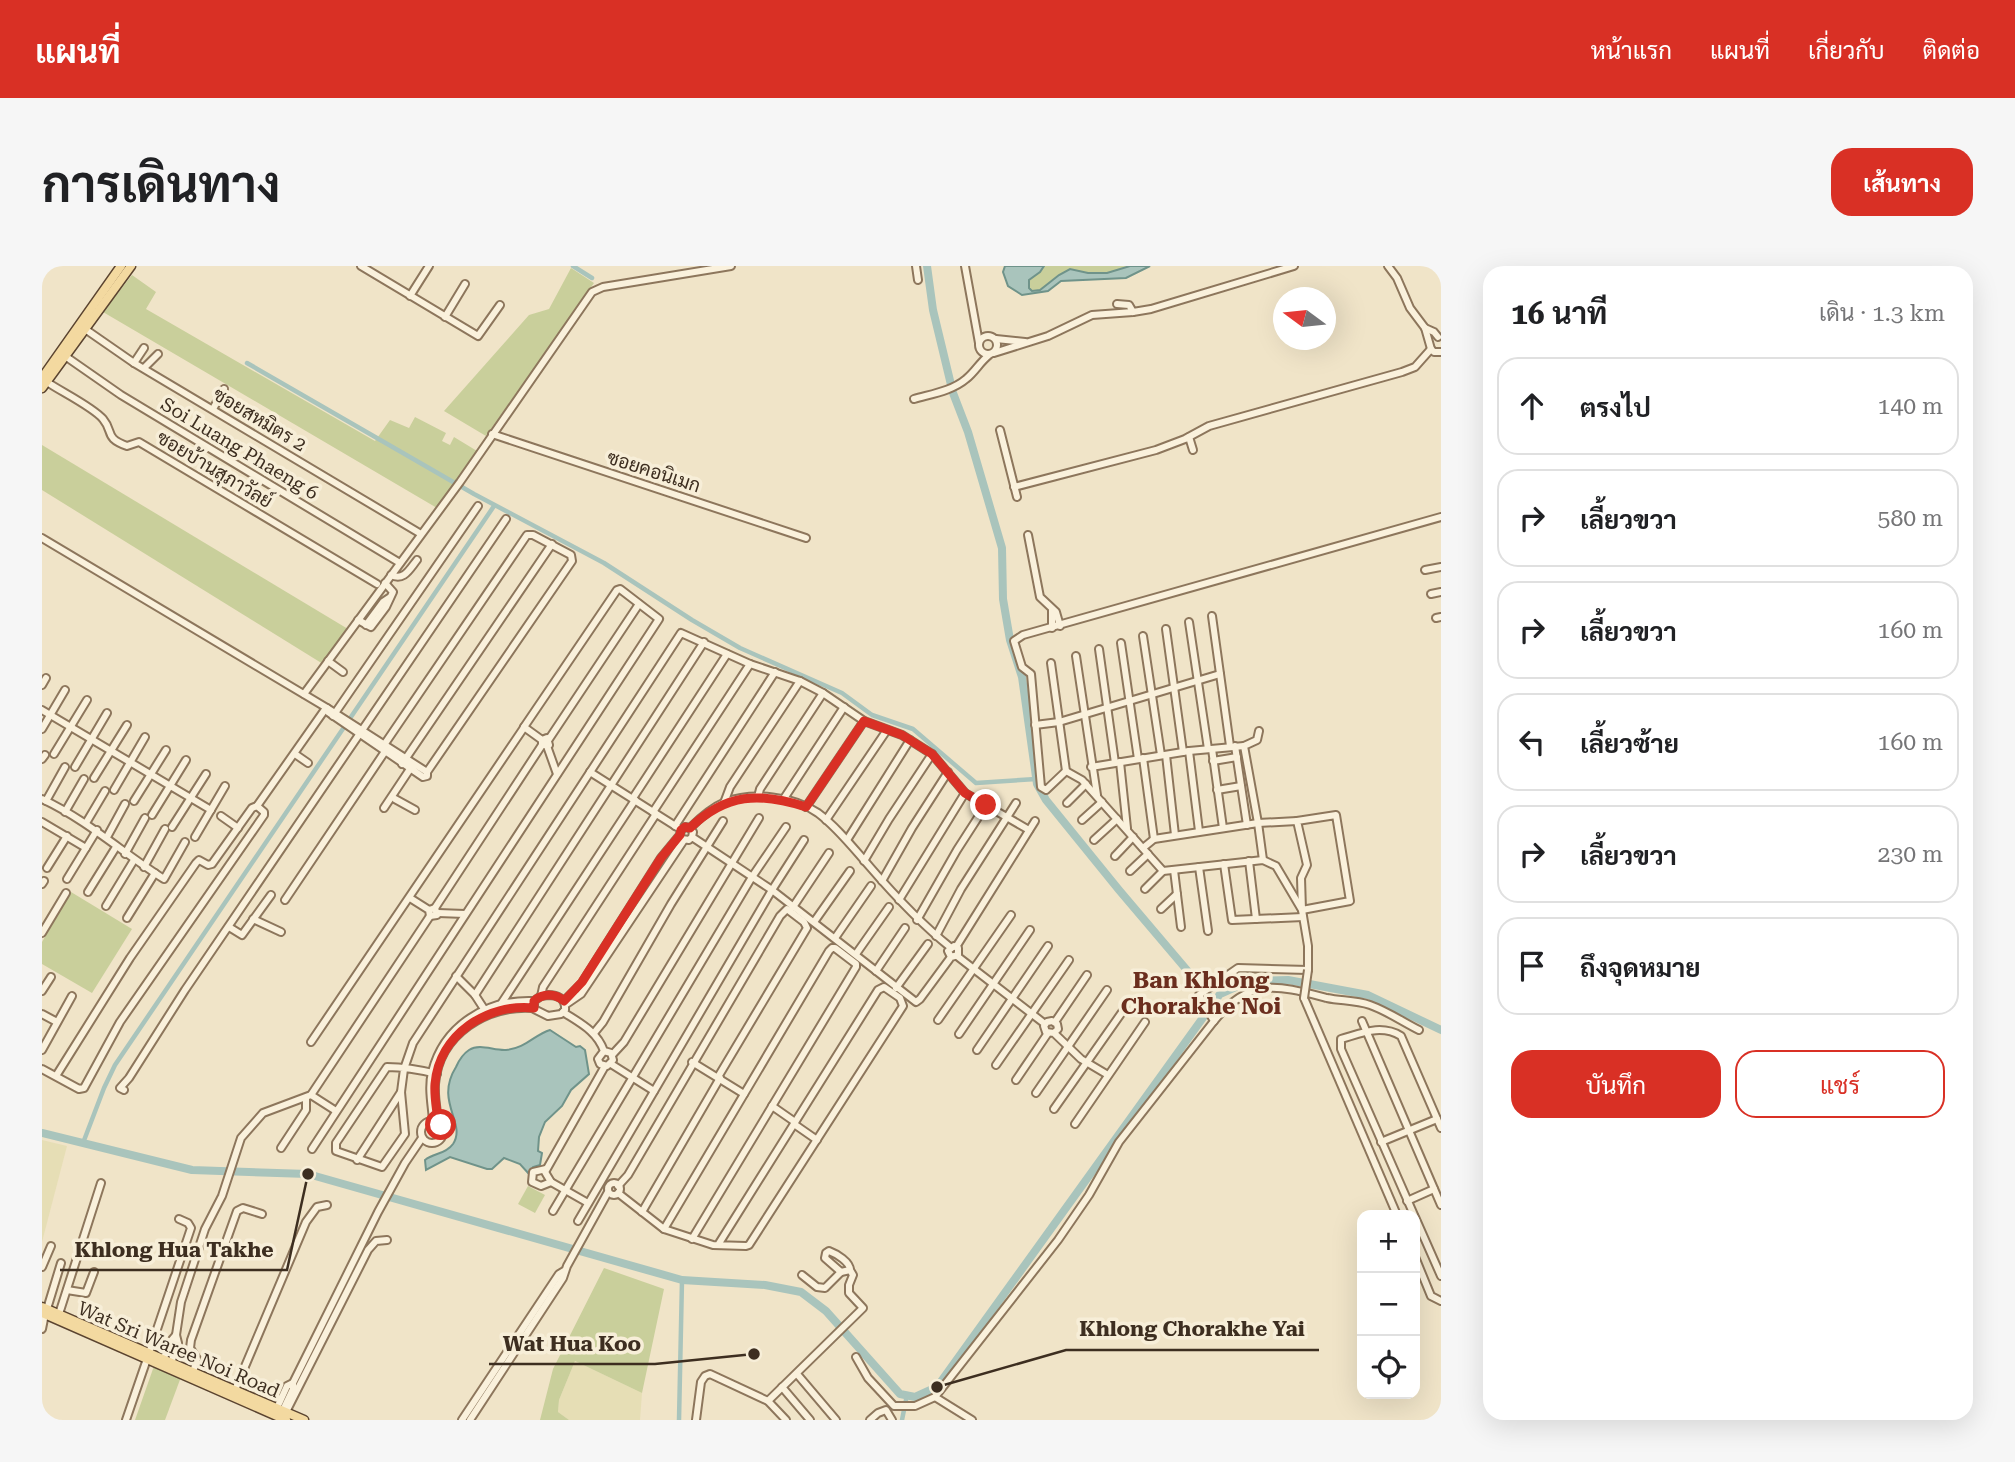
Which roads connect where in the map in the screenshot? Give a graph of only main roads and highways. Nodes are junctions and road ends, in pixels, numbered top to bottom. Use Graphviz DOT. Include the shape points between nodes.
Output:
graph roads {
  1 [pos="119,266"];
  2 [pos="131,266"];
  3 [pos="46,367"];
  4 [pos="44,383"];
  5 [pos="44,1311"];
  6 [pos="148,1356"];
  7 [pos="281,1414"];
  8 [pos="304,1420"];
  1 -- 3 [label="main road"];
  2 -- 4 [label="main road"];
  3 -- 4 [label="main road"];
  5 -- 6 [label="main road, Wat Sri Waree Noi Road"];
  5 -- 6 [label="main road, Wat Sri Waree Noi Road"];
  6 -- 7 [label="main road, Wat Sri Waree Noi Road"];
  6 -- 7 [label="main road, Wat Sri Waree Noi Road" via="235,1390"];
  7 -- 8 [label="main road, Wat Sri Waree Noi Road"];
}
